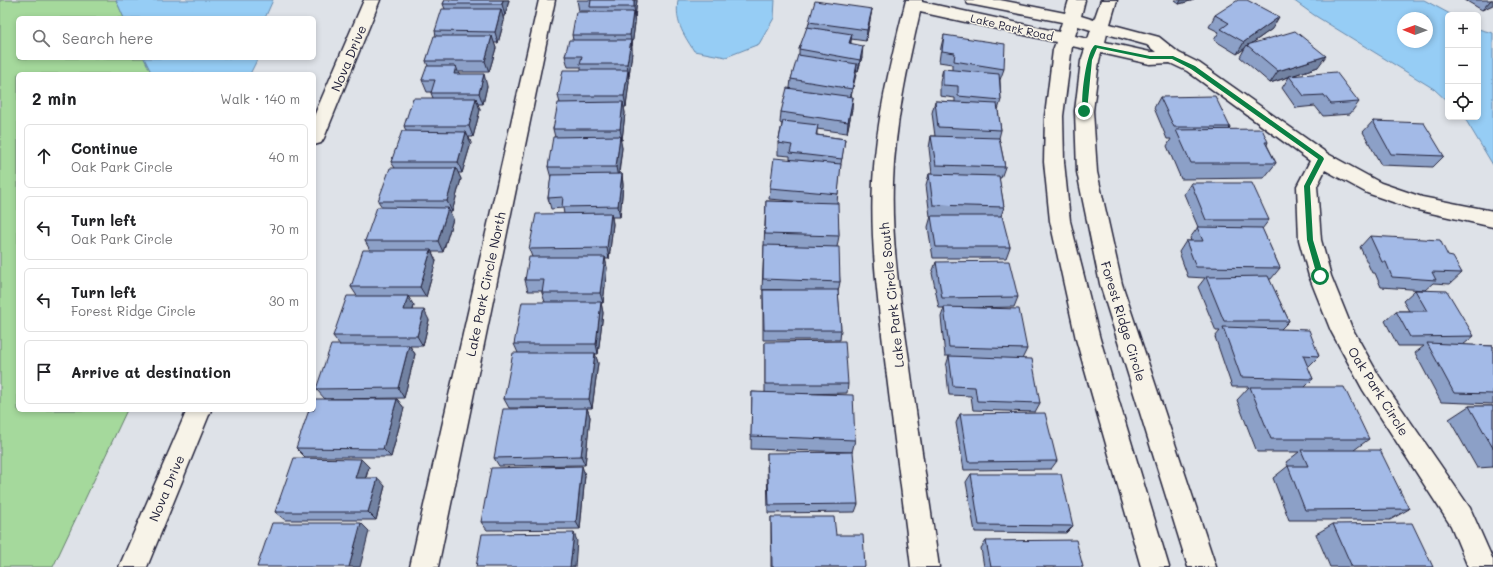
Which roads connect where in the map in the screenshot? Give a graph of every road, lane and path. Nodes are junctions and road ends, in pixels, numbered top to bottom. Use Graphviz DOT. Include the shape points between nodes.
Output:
graph roads {
  1 [pos="372,0"];
  2 [pos="547,0"];
  3 [pos="974,0"];
  4 [pos="1109,0"];
  5 [pos="914,2"];
  6 [pos="1071,19"];
  7 [pos="1098,37"];
  8 [pos="316,133"];
  9 [pos="1321,159"];
  10 [pos="1493,219"];
  11 [pos="198,412"];
  12 [pos="133,567"];
  13 [pos="424,567"];
  14 [pos="925,567"];
  15 [pos="1155,567"];
  16 [pos="1202,567"];
  17 [pos="1482,567"];
  1 -- 8 [label="street, Nova Drive"];
  2 -- 13 [label="street, Lake Park Circle North"];
  3 -- 6 [label="street, Lake Park Road"];
  4 -- 7 [label="street, Forest Ridge Circle"];
  5 -- 6 [label="street, Lake Park Road"];
  5 -- 14 [label="street, Lake Park Circle South" via="887,131 883,182 884,244 891,319"];
  6 -- 7 [label="street"];
  6 -- 15 [label="street" via="1054,116 1054,162 1060,221 1088,339"];
  7 -- 9 [label="street" via="1150,58 1173,57 1193,67"];
  7 -- 16 [label="street, Forest Ridge Circle" via="1090,60 1084,111 1089,179 1110,284"];
  9 -- 10 [label="street" via="1374,188 1420,204"];
  9 -- 17 [label="street, Oak Park Circle" via="1307,186 1310,240 1320,276 1342,331 1368,377 1461,517"];
  11 -- 12 [label="street, Nova Drive"];
}
